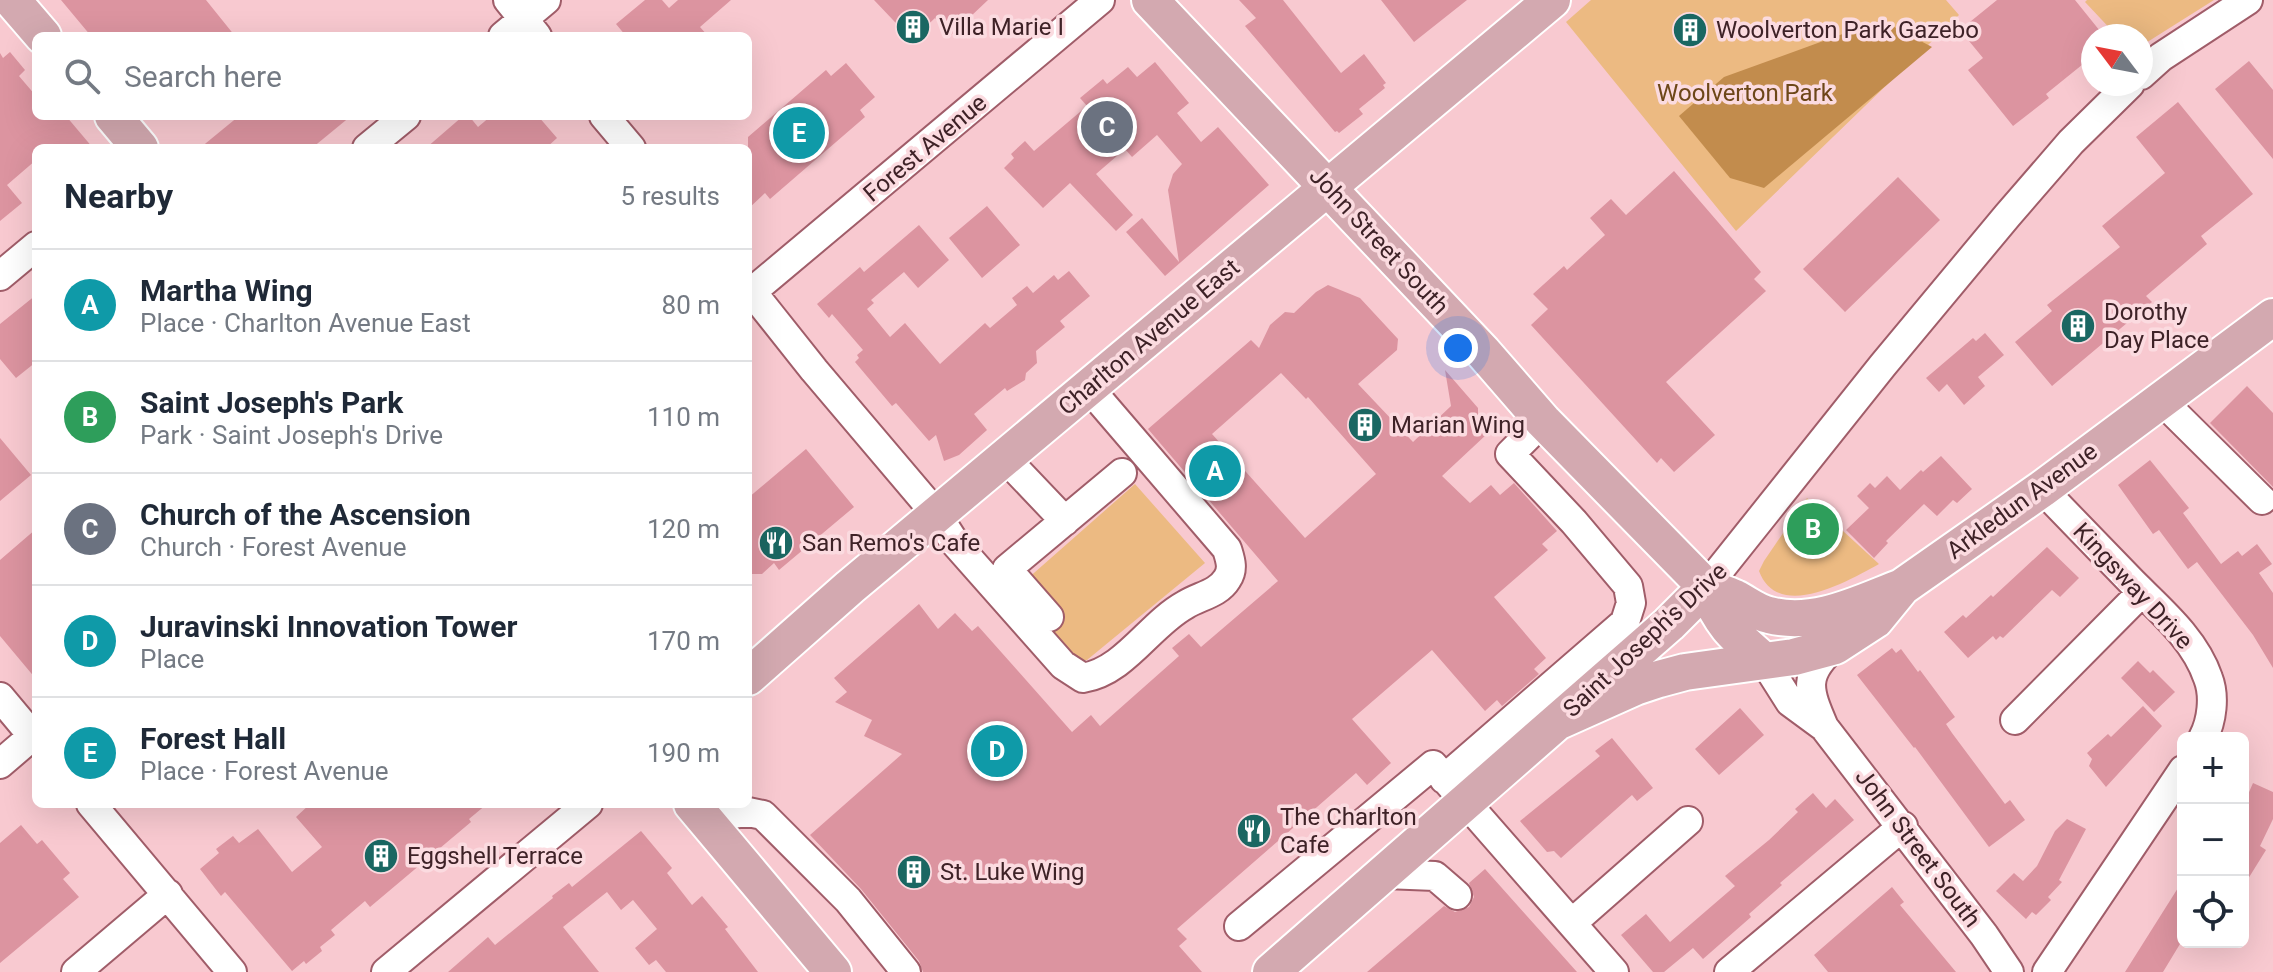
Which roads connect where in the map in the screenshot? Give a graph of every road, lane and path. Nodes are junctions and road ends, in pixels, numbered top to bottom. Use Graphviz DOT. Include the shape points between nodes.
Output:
graph roads {
  1 [pos="12,0"];
  2 [pos="546,0"];
  3 [pos="1100,0"];
  4 [pos="1150,0"];
  5 [pos="1552,0"];
  6 [pos="2248,0"];
  7 [pos="518,23"];
  8 [pos="40,32"];
  9 [pos="2153,64"];
  10 [pos="2118,96"];
  11 [pos="116,120"];
  12 [pos="402,120"];
  13 [pos="607,120"];
  14 [pos="137,144"];
  15 [pos="376,144"];
  16 [pos="628,144"];
  17 [pos="1328,187"];
  18 [pos="32,248"];
  19 [pos="4,264"];
  20 [pos="752,289"];
  21 [pos="752,295"];
  22 [pos="2273,317"];
  23 [pos="1088,387"];
  24 [pos="2161,400"];
  25 [pos="1543,421"];
  26 [pos="998,464"];
  27 [pos="1122,473"];
  28 [pos="2042,489"];
  29 [pos="2262,500"];
  30 [pos="937,515"];
  31 [pos="1058,527"];
  32 [pos="1706,587"];
  33 [pos="1902,587"];
  34 [pos="2142,592"];
  35 [pos="1049,617"];
  36 [pos="1835,646"];
  37 [pos="1764,661"];
  38 [pos="752,674"];
  39 [pos="0,697"];
  40 [pos="2015,720"];
  41 [pos="1559,721"];
  42 [pos="1824,727"];
  43 [pos="2205,732"];
  44 [pos="32,733"];
  45 [pos="32,738"];
  46 [pos="0,764"];
  47 [pos="2177,779"];
  48 [pos="1456,791"];
  49 [pos="94,808"];
  50 [pos="583,808"];
  51 [pos="698,811"];
  52 [pos="1688,821"];
  53 [pos="1903,826"];
  54 [pos="1385,874"];
  55 [pos="168,894"];
  56 [pos="1457,895"];
  57 [pos="1572,923"];
  58 [pos="1239,926"];
  59 [pos="76,972"];
  60 [pos="232,972"];
  61 [pos="386,972"];
  62 [pos="833,972"];
  63 [pos="906,972"];
  64 [pos="1271,972"];
  65 [pos="1614,972"];
  66 [pos="1729,972"];
  67 [pos="2009,972"];
  68 [pos="2047,972"];
  1 -- 8 [label="main road"];
  2 -- 7 [label="street"];
  3 -- 20 [label="street, Forest Avenue"];
  4 -- 17 [label="main road, John Street South"];
  5 -- 17 [label="main road, Charlton Avenue East"];
  6 -- 9 [label="street"];
  10 -- 32 [label="street, Saint Joseph's Drive" via="2007,216"];
  11 -- 14 [label="main road"];
  12 -- 15 [label="street"];
  13 -- 16 [label="street"];
  17 -- 23 [label="main road, Charlton Avenue East"];
  17 -- 25 [label="main road, John Street South"];
  18 -- 19 [label="street"];
  21 -- 30 [label="street"];
  22 -- 24 [label="main road, Arkledun Avenue"];
  23 -- 26 [label="main road, Charlton Avenue East"];
  23 -- 30 [label="street" via="1227,549 1229,577 1218,590 1182,606 1108,669 1083,678 1063,665 955,543"];
  24 -- 28 [label="main road, Arkledun Avenue"];
  24 -- 29 [label="street"];
  25 -- 32 [label="main road, John Street South"];
  25 -- 48 [label="street" via="1510,454 1628,586 1631,603 1625,622"];
  26 -- 30 [label="main road, Charlton Avenue East"];
  26 -- 31 [label="street"];
  27 -- 31 [label="street"];
  28 -- 33 [label="main road, Arkledun Avenue"];
  28 -- 34 [label="street, Kingsway Drive"];
  30 -- 38 [label="main road, Charlton Avenue East"];
  31 -- 35 [label="street" via="1007,569"];
  32 -- 33 [label="main road, John Street South" via="1768,615 1798,618 1840,611"];
  32 -- 37 [label="main road, John Street South" via="1717,616"];
  32 -- 41 [label="main road, Saint Joseph's Drive"];
  33 -- 36 [label="main road, Arkledun Avenue" via="1875,620"];
  34 -- 40 [label="street"];
  34 -- 43 [label="street, Kingsway Drive" via="2200,658 2210,681 2211,714"];
  36 -- 37 [label="main road, Arkledun Avenue"];
  36 -- 42 [label="street, John Street South" via="1817,663 1810,685"];
  37 -- 41 [label="main road, Arkledun Avenue" via="1659,679"];
  37 -- 42 [label="street, John Street South" via="1790,702"];
  39 -- 44 [label="street"];
  41 -- 48 [label="main road, Saint Joseph's Drive"];
  42 -- 53 [label="street, John Street South"];
  45 -- 46 [label="street"];
  47 -- 68 [label="street"];
  48 -- 54 [label="main road, Saint Joseph's Drive"];
  48 -- 57 [label="street"];
  48 -- 58 [label="street" via="1433,765"];
  49 -- 55 [label="street"];
  50 -- 61 [label="street"];
  51 -- 62 [label="main road"];
  51 -- 63 [label="street" via="763,815 848,900"];
  52 -- 57 [label="street"];
  53 -- 66 [label="street"];
  53 -- 67 [label="street, John Street South"];
  54 -- 56 [label="street" via="1435,876"];
  54 -- 64 [label="main road, Saint Joseph's Drive"];
  55 -- 59 [label="street"];
  55 -- 60 [label="street"];
  57 -- 65 [label="street"];
}
